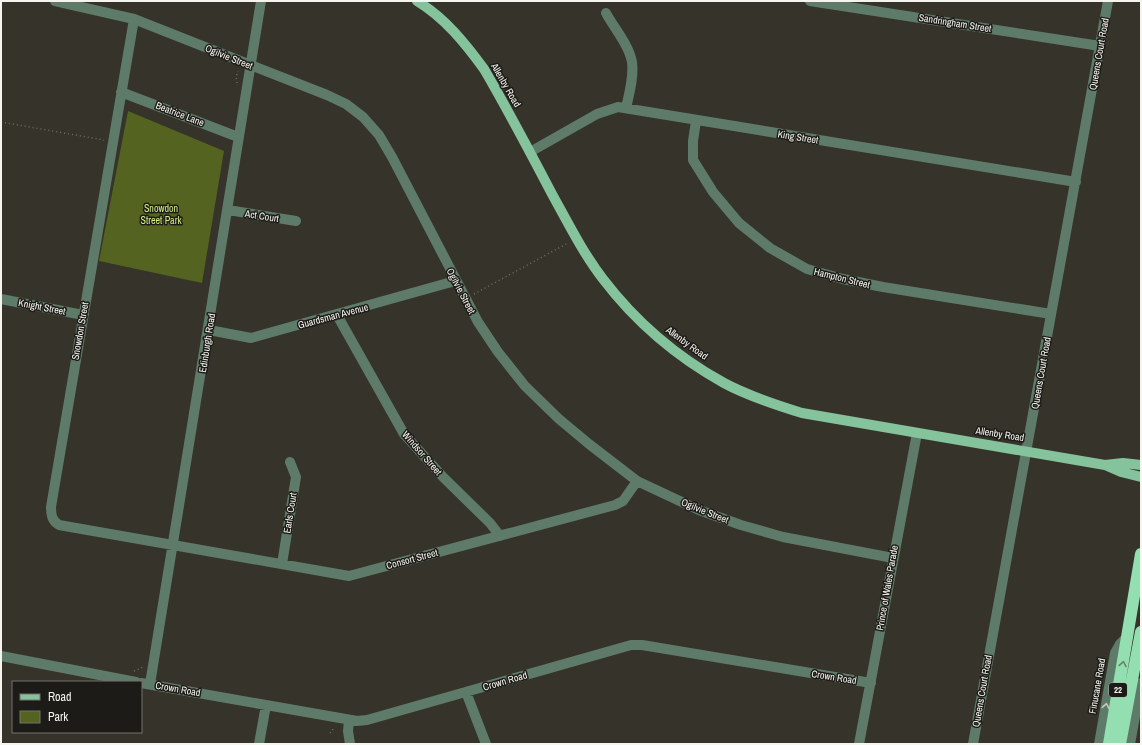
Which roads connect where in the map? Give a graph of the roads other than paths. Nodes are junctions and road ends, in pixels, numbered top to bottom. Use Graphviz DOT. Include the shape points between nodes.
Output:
graph roads {
  1 [pos="56,1"];
  2 [pos="261,1"];
  3 [pos="417,1"];
  4 [pos="810,1"];
  5 [pos="1108,1"];
  6 [pos="606,13"];
  7 [pos="134,19"];
  8 [pos="1100,46"];
  9 [pos="250,65"];
  10 [pos="122,92"];
  11 [pos="626,108"];
  12 [pos="696,121"];
  13 [pos="238,137"];
  14 [pos="530,152"];
  15 [pos="1076,182"];
  16 [pos="228,210"];
  17 [pos="296,221"];
  18 [pos="455,281"];
  19 [pos="1,299"];
  20 [pos="1051,314"];
  21 [pos="83,315"];
  22 [pos="337,315"];
  23 [pos="209,330"];
  24 [pos="917,433"];
  25 [pos="1026,451"];
  26 [pos="290,462"];
  27 [pos="1105,465"];
  28 [pos="1141,465"];
  29 [pos="1141,477"];
  30 [pos="637,481"];
  31 [pos="500,536"];
  32 [pos="173,546"];
  33 [pos="1141,554"];
  34 [pos="893,558"];
  35 [pos="282,564"];
  36 [pos="1141,632"];
  37 [pos="1128,636"];
  38 [pos="1,656"];
  39 [pos="131,681"];
  40 [pos="871,683"];
  41 [pos="1141,683"];
  42 [pos="146,684"];
  43 [pos="466,692"];
  44 [pos="266,705"];
  45 [pos="349,721"];
  46 [pos="259,744"];
  47 [pos="350,744"];
  48 [pos="486,744"];
  49 [pos="859,744"];
  50 [pos="973,744"];
  51 [pos="1099,744"];
  52 [pos="1109,744"];
  53 [pos="1120,744"];
  54 [pos="1130,744"];
  1 -- 7 [label="street, Ogilvie Street"];
  2 -- 9 [label="street, Edinburgh Road"];
  3 -- 14 [label="main road, Allenby Road" via="444,21 466,44 484,69"];
  4 -- 8 [label="street, Sandringham Street"];
  5 -- 8 [label="street, Queens Court Road"];
  6 -- 11 [label="street" via="628,50 632,62"];
  7 -- 9 [label="street, Ogilvie Street"];
  7 -- 10 [label="street, Snowdon Street"];
  8 -- 15 [label="street, Queens Court Road"];
  9 -- 13 [label="street, Edinburgh Road"];
  9 -- 18 [label="street, Ogilvie Street" via="327,95 346,104 363,117 392,157"];
  10 -- 13 [label="street, Beatrice Lane"];
  10 -- 21 [label="street, Snowdon Street"];
  11 -- 12 [label="street, King Street"];
  11 -- 14 [label="street, King Street" via="618,107 597,114"];
  12 -- 15 [label="street, King Street"];
  12 -- 20 [label="street, Hampton Street" via="693,160 714,192 739,223 770,248 807,269 843,280"];
  13 -- 16 [label="street, Edinburgh Road"];
  14 -- 24 [label="main road, Allenby Road" via="576,238 602,279 656,336 687,360 724,383 802,414"];
  15 -- 20 [label="street, Queens Court Road"];
  16 -- 17 [label="street, Act Court"];
  16 -- 23 [label="street, Edinburgh Road"];
  18 -- 22 [label="street, Guardsman Avenue"];
  18 -- 30 [label="street, Ogilvie Street" via="478,322 525,386 559,419"];
  19 -- 21 [label="street, Knight Street"];
  20 -- 25 [label="street, Queens Court Road"];
  21 -- 32 [label="street, Snowdon Street" via="51,506 52,519 59,525"];
  22 -- 23 [label="street, Guardsman Avenue" via="251,338"];
  22 -- 31 [label="street, Windsor Street" via="404,434"];
  23 -- 32 [label="street, Edinburgh Road"];
  24 -- 25 [label="main road, Allenby Road"];
  24 -- 34 [label="street, Prince of Wales Parade"];
  25 -- 27 [label="main road, Allenby Road"];
  25 -- 50 [label="street, Queens Court Road"];
  26 -- 35 [label="street, Earls Court" via="296,477"];
  27 -- 28 [label="main road, Allenby Road"];
  27 -- 29 [label="main road, Allenby Road"];
  30 -- 31 [label="street, Consort Street" via="623,501 615,505"];
  30 -- 34 [label="street, Ogilvie Street" via="699,510 741,525 783,537"];
  31 -- 35 [label="street, Consort Street" via="349,576"];
  32 -- 35 [label="street, Consort Street"];
  32 -- 42 [label="street, Edinburgh Road"];
  33 -- 37 [label="highway, Finucane Road / 22"];
  34 -- 40 [label="street, Prince of Wales Parade"];
  36 -- 53 [label="highway, 22"];
  51 -- 37 [label="street, Finucane Road, one-way" via="1115,653"];
  52 -- 37 [label="highway, Finucane Road / 22, one-way"];
  38 -- 39 [label="street"];
  40 -- 43 [label="street, Crown Road" via="631,645"];
  40 -- 49 [label="street, Prince of Wales Parade"];
  41 -- 54 [label="street"];
  42 -- 44 [label="street, Crown Road"];
  43 -- 45 [label="street, Crown Road" via="367,720"];
  43 -- 48 [label="street"];
  44 -- 45 [label="street, Crown Road"];
  44 -- 46 [label="street"];
  45 -- 47 [label="street"];
}
